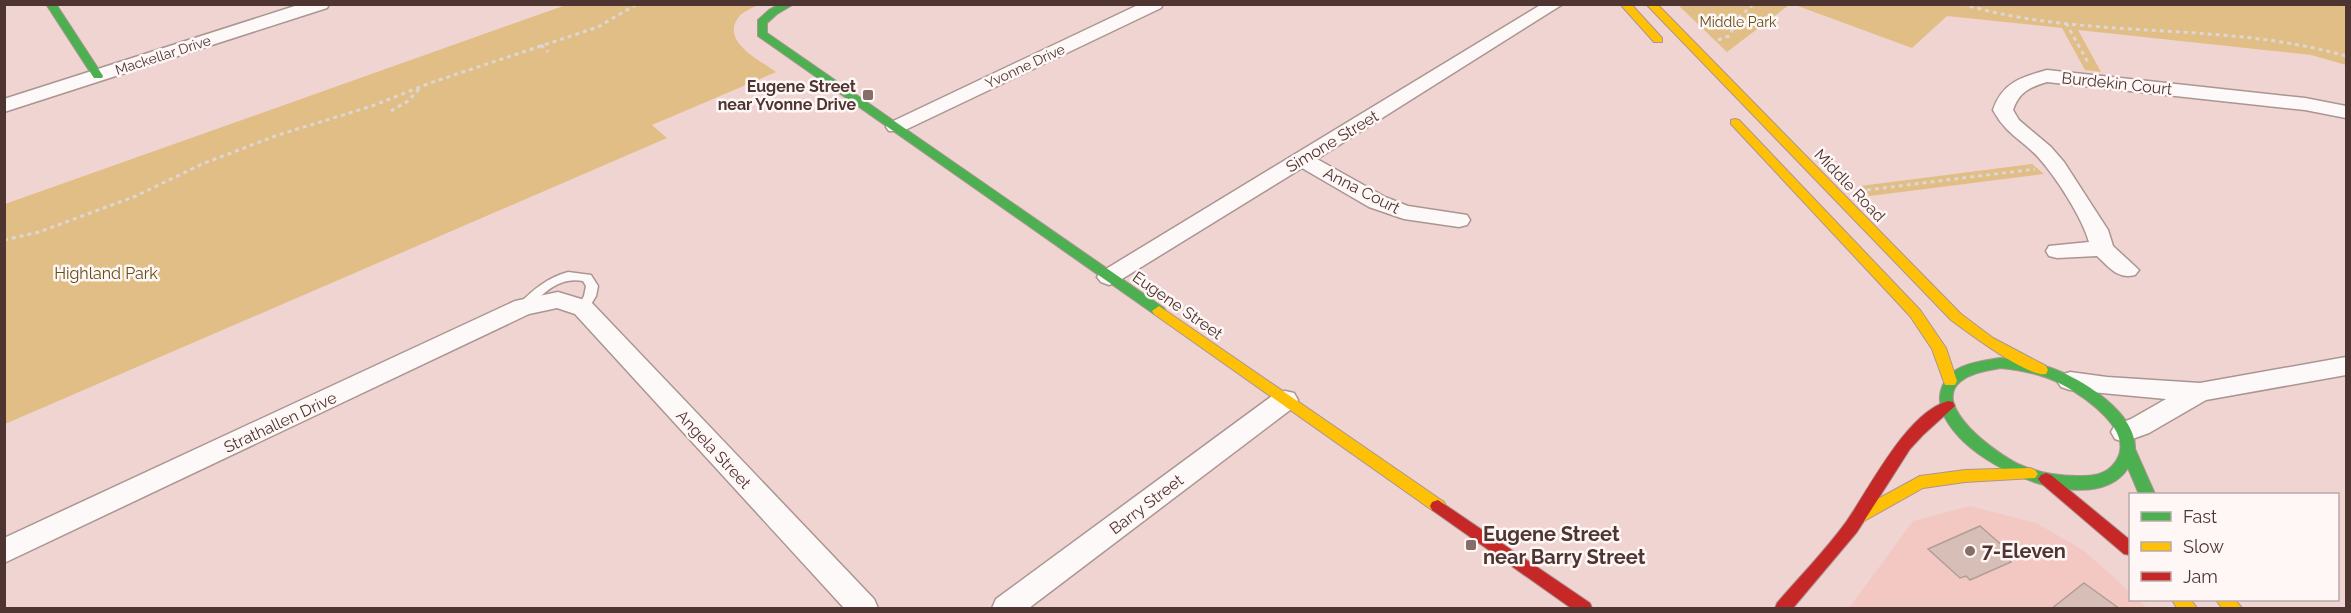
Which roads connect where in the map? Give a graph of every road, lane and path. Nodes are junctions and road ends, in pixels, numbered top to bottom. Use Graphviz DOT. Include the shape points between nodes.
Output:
graph roads {
  1 [pos="51,4"];
  2 [pos="321,4"];
  3 [pos="637,4"];
  4 [pos="789,4"];
  5 [pos="1155,4"];
  6 [pos="1555,4"];
  7 [pos="1651,4"];
  8 [pos="1754,4"];
  9 [pos="1962,4"];
  10 [pos="1625,5"];
  11 [pos="2065,23"];
  12 [pos="1709,41"];
  13 [pos="542,45"];
  14 [pos="1665,48"];
  15 [pos="548,52"];
  16 [pos="2346,56"];
  17 [pos="98,76"];
  18 [pos="2099,81"];
  19 [pos="419,88"];
  20 [pos="4,106"];
  21 [pos="1722,108"];
  22 [pos="391,111"];
  23 [pos="2346,112"];
  24 [pos="896,127"];
  25 [pos="1302,159"];
  26 [pos="2057,166"];
  27 [pos="1858,191"];
  28 [pos="1460,220"];
  29 [pos="4,240"];
  30 [pos="2102,249"];
  31 [pos="2057,250"];
  32 [pos="2127,270"];
  33 [pos="1109,277"];
  34 [pos="571,304"];
  35 [pos="523,307"];
  36 [pos="2346,366"];
  37 [pos="2041,370"];
  38 [pos="1950,381"];
  39 [pos="2068,381"];
  40 [pos="2200,392"];
  41 [pos="1285,400"];
  42 [pos="1948,406"];
  43 [pos="2127,442"];
  44 [pos="2030,474"];
  45 [pos="2046,479"];
  46 [pos="2146,493"];
  47 [pos="1858,517"];
  48 [pos="2129,548"];
  49 [pos="4,551"];
  50 [pos="863,609"];
  51 [pos="1007,609"];
  52 [pos="1584,609"];
  53 [pos="1783,609"];
  1 -- 17 [label="street"];
  2 -- 17 [label="street, Mackellar Drive"];
  3 -- 13 [label="path" via="605,24"];
  4 -- 24 [label="street, Eugene Street" via="762,22 762,34"];
  5 -- 24 [label="street, Yvonne Drive"];
  6 -- 25 [label="street, Simone Street"];
  7 -- 37 [label="street, Middle Road" via="1956,317 1988,341"];
  8 -- 12 [label="path" via="1740,16 1729,36"];
  9 -- 11 [label="path" via="1992,13"];
  10 -- 14 [label="street"];
  11 -- 16 [label="path" via="2260,38"];
  11 -- 18 [label="path"];
  13 -- 15 [label="path"];
  13 -- 19 [label="path"];
  17 -- 20 [label="street, Mackellar Drive"];
  18 -- 23 [label="street, Burdekin Court"];
  18 -- 26 [label="street, Burdekin Court" via="2048,76 2022,83 2007,96 2003,110 2011,124"];
  19 -- 22 [label="path"];
  19 -- 29 [label="path" via="212,160 145,192 39,232"];
  21 -- 38 [label="street" via="1915,314 1939,348"];
  24 -- 33 [label="street, Eugene Street"];
  25 -- 28 [label="street, Anna Court" via="1404,212"];
  25 -- 33 [label="street, Simone Street"];
  26 -- 27 [label="path"];
  26 -- 30 [label="street, Burdekin Court" via="2097,230"];
  30 -- 31 [label="street"];
  30 -- 32 [label="street, Burdekin Court"];
  33 -- 41 [label="street, Eugene Street"];
  34 -- 35 [label="street, Strathallen Drive"];
  34 -- 35 [label="lane" via="590,296 592,286 587,278 575,274 559,277"];
  34 -- 50 [label="street, Angela Street"];
  35 -- 49 [label="street, Strathallen Drive"];
  36 -- 40 [label="street"];
  37 -- 38 [label="street" via="1988,363 1966,368"];
  37 -- 39 [label="street"];
  38 -- 42 [label="street"];
  39 -- 40 [label="street"];
  39 -- 43 [label="street" via="2116,418"];
  40 -- 43 [label="street" via="2140,426"];
  41 -- 51 [label="street, Barry Street"];
  41 -- 52 [label="street, Eugene Street"];
  42 -- 44 [label="street" via="1953,419 1974,443 2000,461"];
  42 -- 47 [label="street" via="1930,415 1888,466"];
  43 -- 45 [label="street" via="2120,470 2103,479 2081,483"];
  43 -- 46 [label="street"];
  44 -- 45 [label="street"];
  44 -- 47 [label="street" via="1965,476 1920,483"];
  45 -- 48 [label="street" via="2062,496 2113,530"];
  47 -- 53 [label="street"];
}
